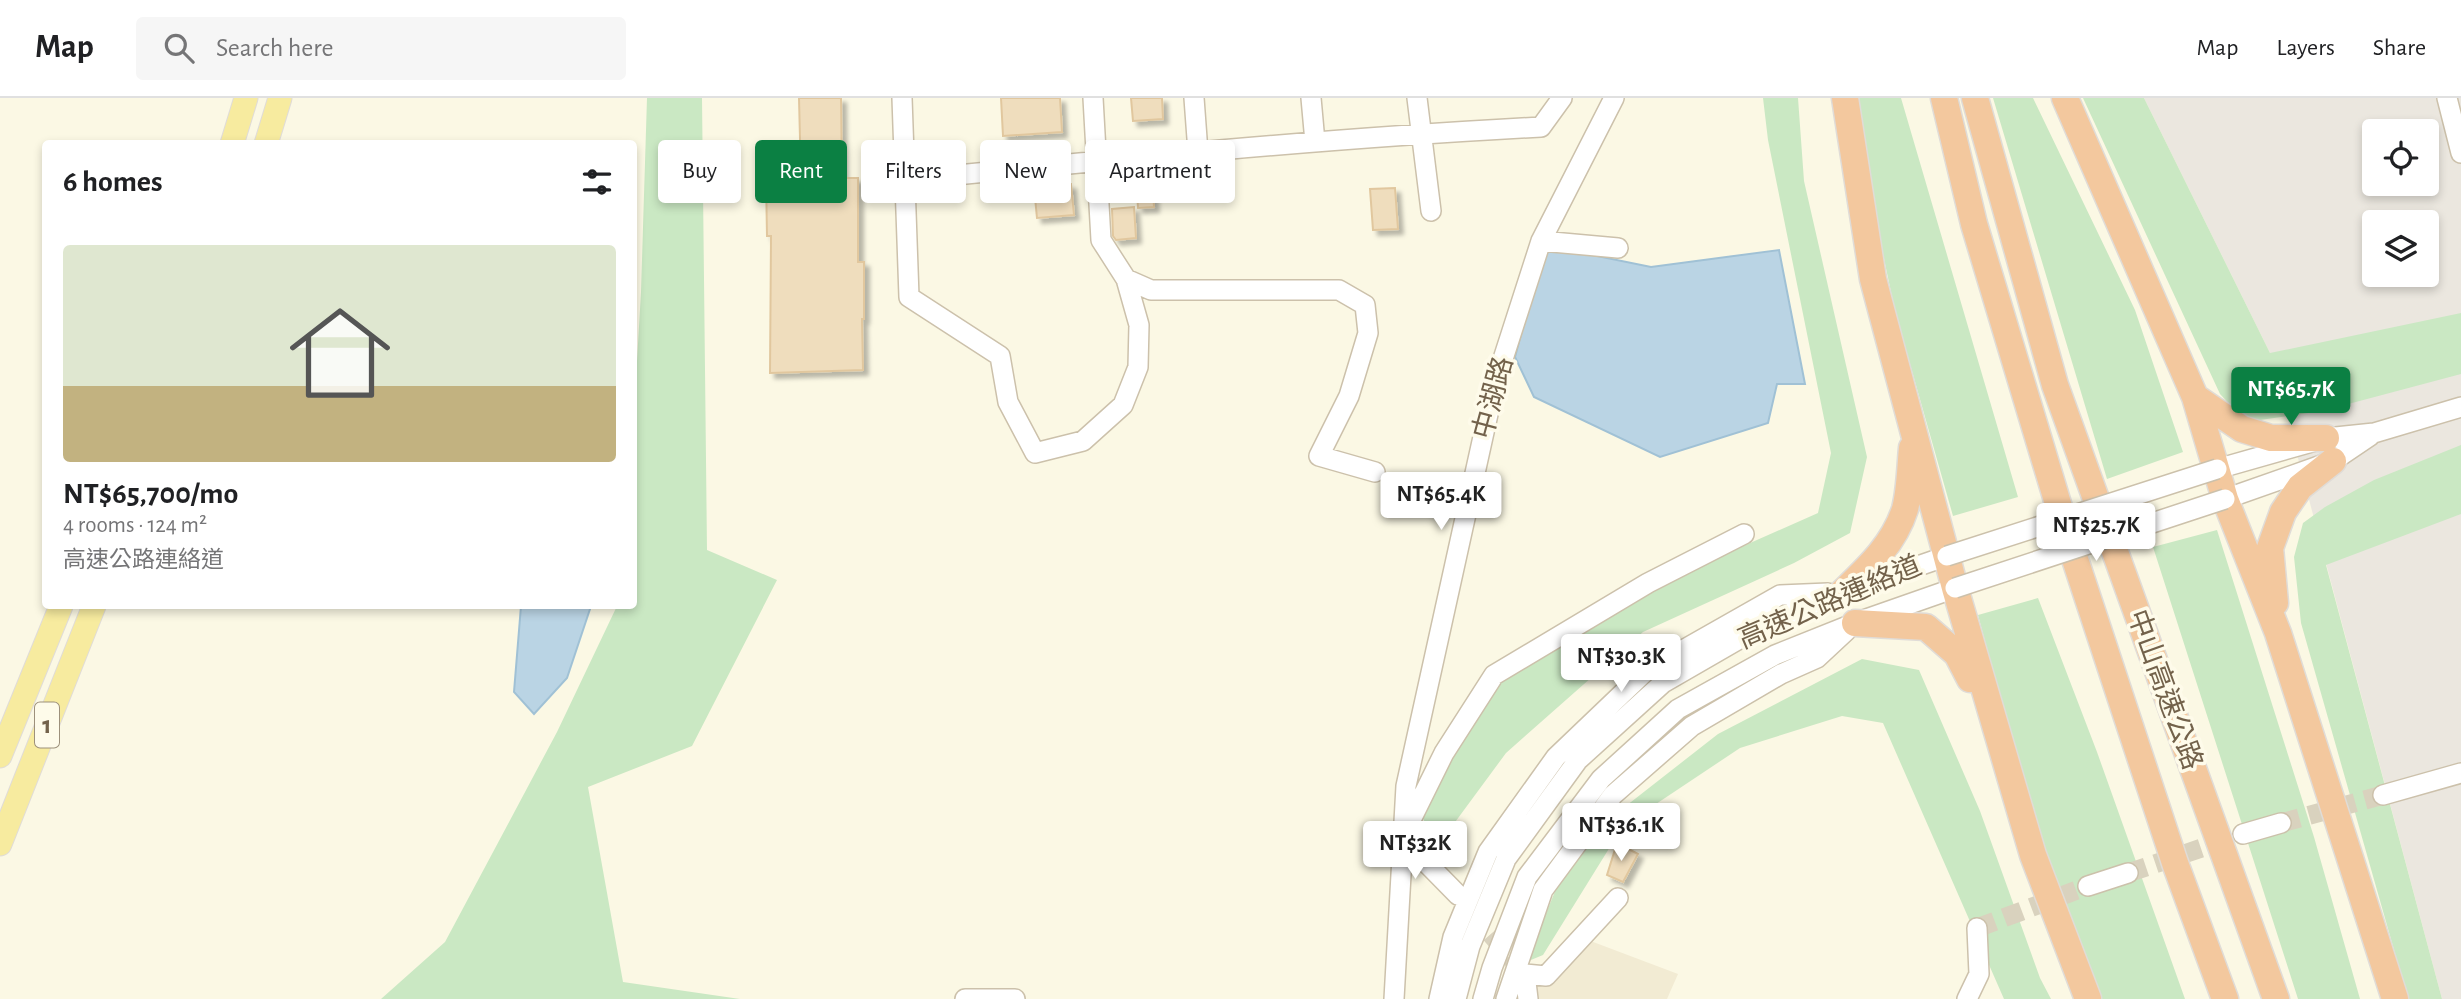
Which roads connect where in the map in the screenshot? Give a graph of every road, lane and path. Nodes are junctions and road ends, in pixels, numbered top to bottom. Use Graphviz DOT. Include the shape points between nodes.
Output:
graph roads {
  1 [pos="246,98"];
  2 [pos="280,98"];
  3 [pos="902,98"];
  4 [pos="1093,98"];
  5 [pos="1194,98"];
  6 [pos="1311,98"];
  7 [pos="1417,98"];
  8 [pos="1562,98"];
  9 [pos="1614,98"];
  10 [pos="1845,98"];
  11 [pos="1944,98"];
  12 [pos="1975,98"];
  13 [pos="2065,98"];
  14 [pos="2446,98"];
  15 [pos="1420,133"];
  16 [pos="233,140"];
  17 [pos="267,140"];
  18 [pos="904,140"];
  19 [pos="1096,140"];
  20 [pos="1197,140"];
  21 [pos="1315,142"];
  22 [pos="1235,149"];
  23 [pos="2461,153"];
  24 [pos="1085,162"];
  25 [pos="966,174"];
  26 [pos="907,203"];
  27 [pos="1100,203"];
  28 [pos="1431,211"];
  29 [pos="1541,241"];
  30 [pos="1618,248"];
  31 [pos="1126,279"];
  32 [pos="2194,397"];
  33 [pos="2461,407"];
  34 [pos="1913,433"];
  35 [pos="2330,450"];
  36 [pos="2217,469"];
  37 [pos="1376,472"];
  38 [pos="2224,499"];
  39 [pos="1744,534"];
  40 [pos="1947,556"];
  41 [pos="1955,588"];
  42 [pos="1843,592"];
  43 [pos="60,609"];
  44 [pos="93,609"];
  45 [pos="1855,623"];
  46 [pos="2278,633"];
  47 [pos="1995,728"];
  48 [pos="0,756"];
  49 [pos="2461,773"];
  50 [pos="2383,795"];
  51 [pos="2281,823"];
  52 [pos="2243,834"];
  53 [pos="1402,838"];
  54 [pos="0,844"];
  55 [pos="2128,873"];
  56 [pos="2088,886"];
  57 [pos="1458,895"];
  58 [pos="1618,898"];
  59 [pos="1977,928"];
  60 [pos="965,999"];
  61 [pos="1015,999"];
  62 [pos="1394,999"];
  63 [pos="1439,999"];
  64 [pos="1456,999"];
  65 [pos="1483,999"];
  66 [pos="1506,999"];
  67 [pos="1528,999"];
  68 [pos="1967,999"];
  69 [pos="2088,999"];
  70 [pos="2225,999"];
  71 [pos="2276,999"];
  72 [pos="2395,999"];
  1 -- 16 [label="main road"];
  2 -- 17 [label="main road"];
  3 -- 18 [label="street"];
  4 -- 19 [label="street"];
  5 -- 20 [label="street"];
  6 -- 21 [label="street"];
  7 -- 15 [label="street"];
  8 -- 15 [label="street" via="1541,127"];
  9 -- 29 [label="street, 中湖路"];
  10 -- 34 [label="highway" via="1872,279"];
  11 -- 70 [label="highway, 中山高速公路" via="1974,224 2071,547"];
  12 -- 71 [label="highway, 中山高速公路" via="2055,385"];
  13 -- 32 [label="highway"];
  14 -- 23 [label="street"];
  15 -- 21 [label="street"];
  15 -- 28 [label="street"];
  21 -- 22 [label="street"];
  24 -- 25 [label="street"];
  26 -- 31 [label="street" via="909,297 1000,356 1008,402 1035,453 1083,441 1123,405 1138,366 1139,325"];
  27 -- 31 [label="street" via="1101,240"];
  29 -- 30 [label="street"];
  29 -- 53 [label="street, 中湖路" via="1494,387 1406,786"];
  31 -- 37 [label="street" via="1151,290 1339,290 1365,304 1368,333 1349,396 1319,456"];
  32 -- 35 [label="highway" via="2242,429"];
  32 -- 36 [label="highway"];
  33 -- 35 [label="street, 高速公路連絡道"];
  34 -- 40 [label="highway"];
  34 -- 42 [label="highway" via="1905,507 1895,533 1879,557"];
  35 -- 36 [label="street, 高速公路連絡道"];
  35 -- 38 [label="street, 高速公路連絡道"];
  35 -- 46 [label="highway" via="2283,512 2270,548"];
  36 -- 38 [label="highway"];
  36 -- 40 [label="street, 高速公路連絡道, bridge"];
  38 -- 41 [label="street, 高速公路連絡道, bridge"];
  38 -- 46 [label="highway"];
  39 -- 53 [label="street" via="1648,583 1494,675 1444,753"];
  40 -- 41 [label="highway"];
  40 -- 42 [label="street, 高速公路連絡道"];
  41 -- 45 [label="street, 高速公路連絡道"];
  41 -- 47 [label="highway"];
  42 -- 63 [label="street" via="1780,595 1646,671 1556,757 1488,852 1453,937"];
  42 -- 64 [label="street, 高速公路連絡道" via="1766,623 1663,683 1578,760 1506,859 1470,946"];
  43 -- 48 [label="main road, 1"];
  44 -- 54 [label="main road, 1"];
  45 -- 47 [label="highway" via="1926,626 1958,654"];
  45 -- 65 [label="street, 高速公路連絡道" via="1775,655 1678,709 1601,779 1527,877"];
  45 -- 66 [label="street" via="1817,658 1692,726 1613,795 1543,890"];
  46 -- 72 [label="highway"];
  47 -- 69 [label="highway" via="2033,855"];
  49 -- 50 [label="street"];
  51 -- 52 [label="street"];
  53 -- 57 [label="street"];
  53 -- 62 [label="street, 中湖路"];
  55 -- 56 [label="street"];
  58 -- 67 [label="street" via="1546,976 1525,974"];
  59 -- 68 [label="street" via="1979,974"];
  60 -- 61 [label="street"];
}
